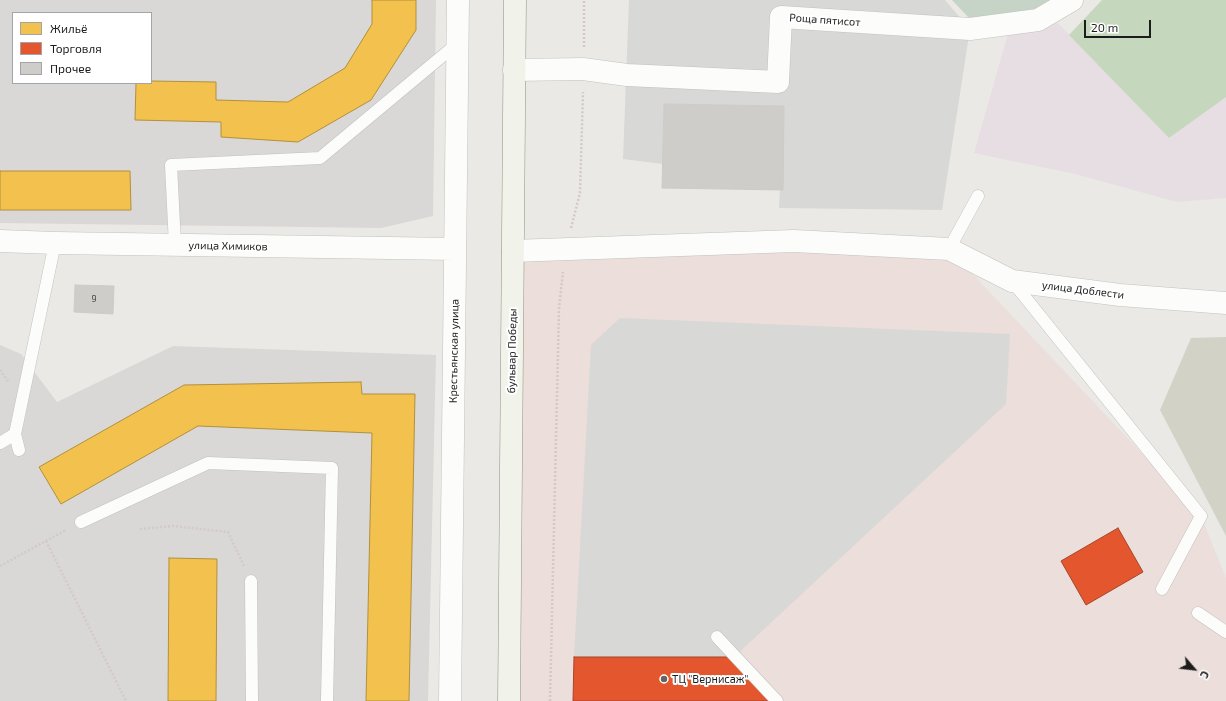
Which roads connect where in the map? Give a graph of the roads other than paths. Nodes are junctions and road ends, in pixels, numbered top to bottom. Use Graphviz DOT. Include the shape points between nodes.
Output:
graph roads {
  1 [pos="458,0"];
  2 [pos="515,0"];
  3 [pos="1072,0"];
  4 [pos="458,43"];
  5 [pos="514,70"];
  6 [pos="978,196"];
  7 [pos="0,241"];
  8 [pos="55,243"];
  9 [pos="175,245"];
  10 [pos="456,248"];
  11 [pos="949,249"];
  12 [pos="513,251"];
  13 [pos="1012,281"];
  14 [pos="1226,303"];
  15 [pos="15,434"];
  16 [pos="0,443"];
  17 [pos="19,450"];
  18 [pos="76,524"];
  19 [pos="251,581"];
  20 [pos="1162,588"];
  21 [pos="1198,613"];
  22 [pos="1226,632"];
  23 [pos="717,637"];
  24 [pos="252,701"];
  25 [pos="327,701"];
  26 [pos="450,701"];
  27 [pos="509,701"];
  28 [pos="777,701"];
  1 -- 4 [label="street, Крестьянская улица"];
  2 -- 5 [label="street, бульвар Победы"];
  3 -- 5 [label="street, Роща пятисот" via="1038,20 970,29 781,17 778,82 627,75 583,69"];
  4 -- 9 [label="lane" via="320,158 171,165"];
  4 -- 10 [label="street, Крестьянская улица"];
  5 -- 12 [label="street, бульвар Победы"];
  6 -- 11 [label="lane"];
  7 -- 8 [label="street, улица Химиков"];
  8 -- 9 [label="street, улица Химиков"];
  8 -- 15 [label="lane"];
  9 -- 10 [label="street, улица Химиков"];
  10 -- 26 [label="street, Крестьянская улица"];
  11 -- 12 [label="street" via="794,241"];
  11 -- 13 [label="street, улица Доблести"];
  12 -- 27 [label="street, бульвар Победы"];
  13 -- 14 [label="street, улица Доблести" via="1120,296"];
  13 -- 20 [label="lane" via="1201,516"];
  15 -- 16 [label="lane"];
  15 -- 17 [label="lane"];
  18 -- 25 [label="lane" via="208,463 332,468"];
  19 -- 24 [label="lane"];
  21 -- 22 [label="lane"];
  23 -- 28 [label="lane"];
}
